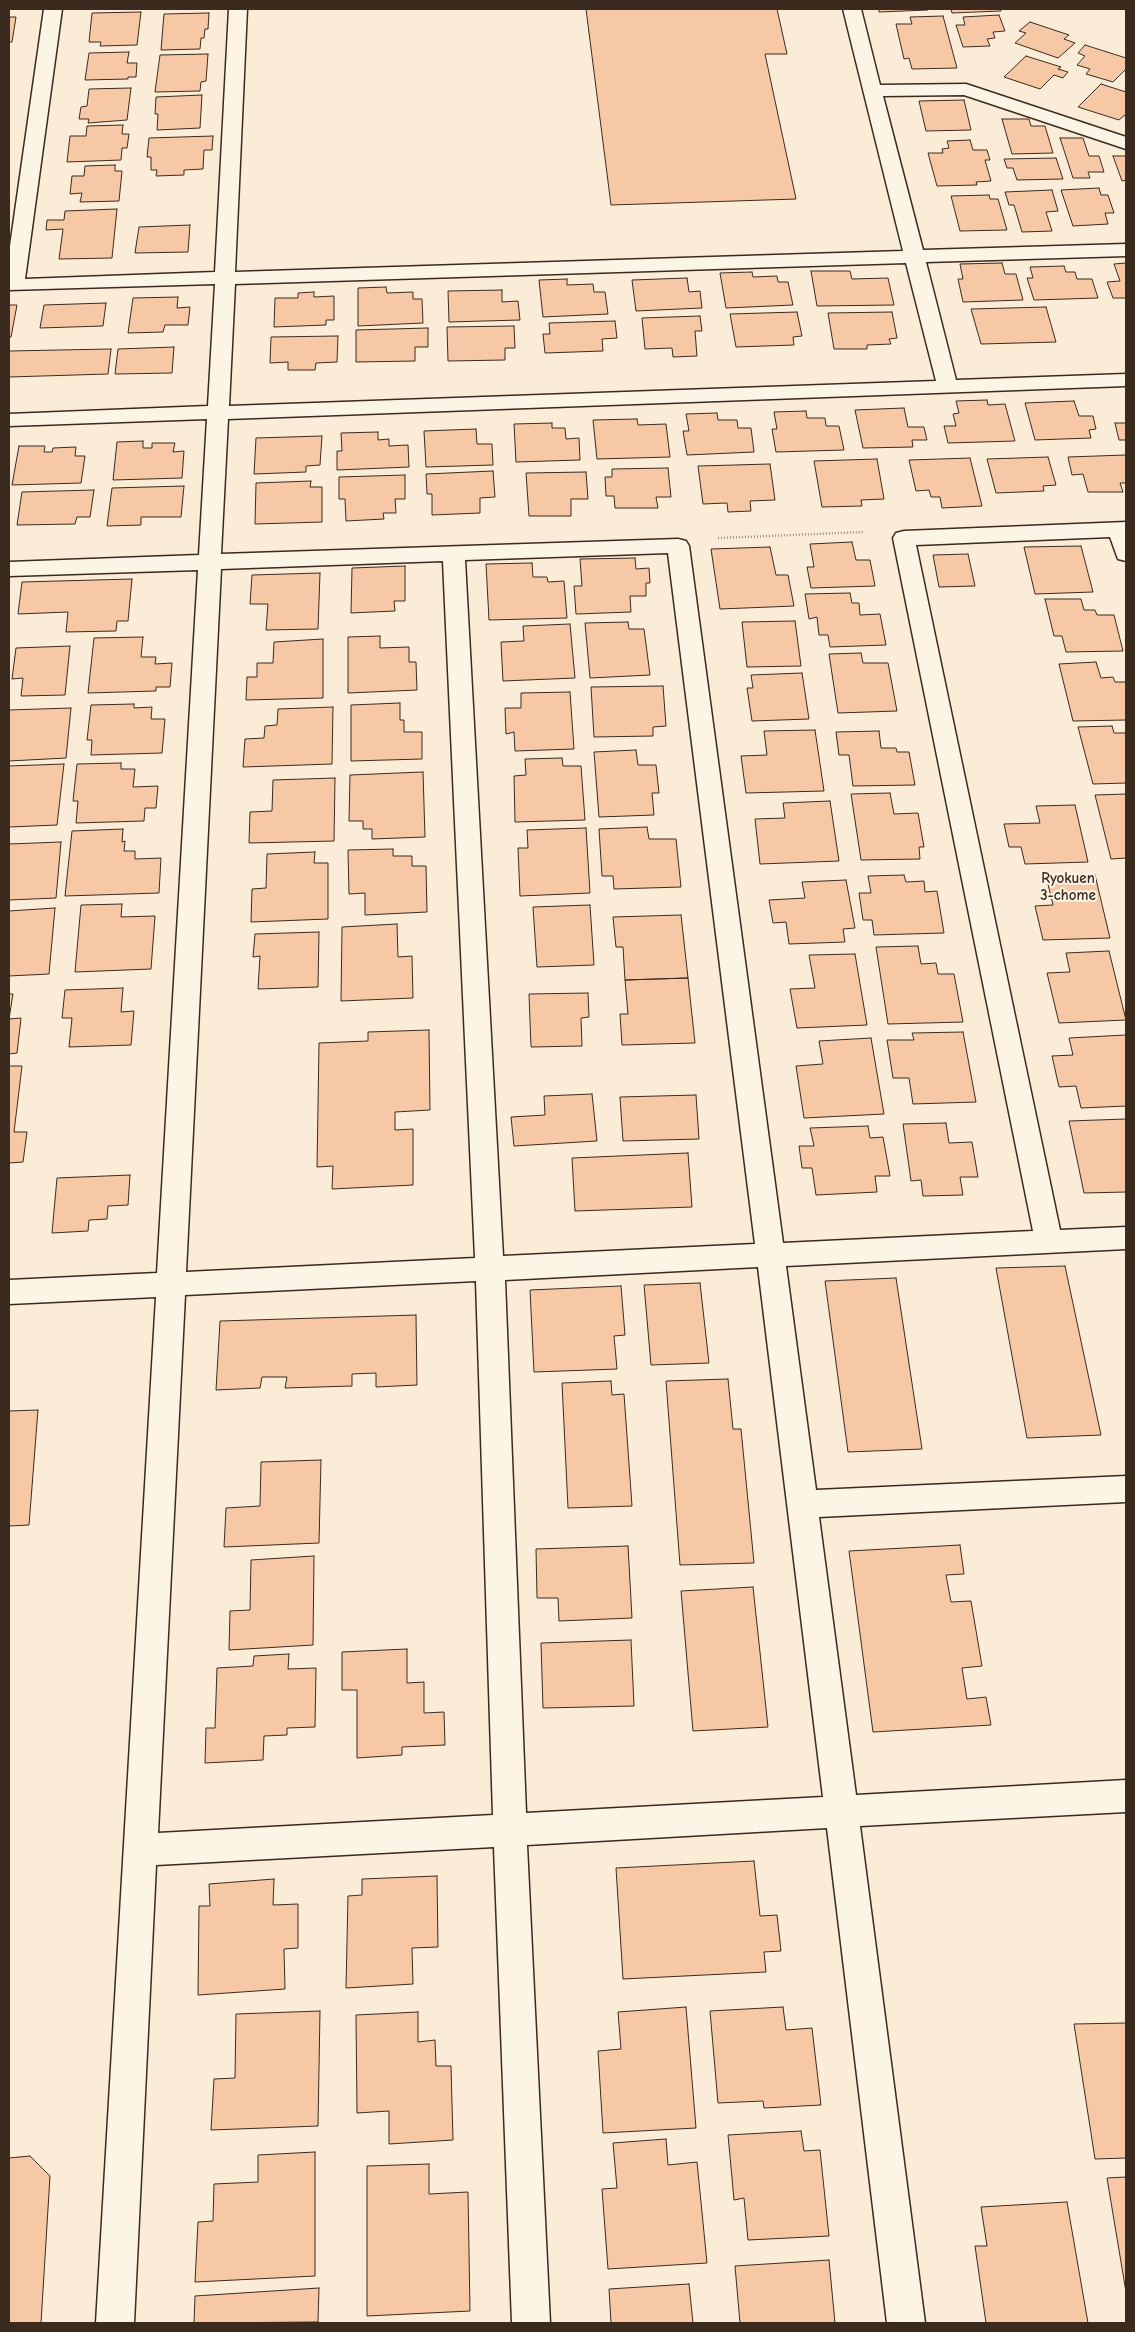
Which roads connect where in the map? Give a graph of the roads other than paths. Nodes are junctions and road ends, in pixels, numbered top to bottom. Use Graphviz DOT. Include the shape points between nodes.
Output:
graph roads {
  1 [pos="53,9"];
  2 [pos="238,9"];
  3 [pos="852,9"];
  4 [pos="873,91"];
  5 [pos="1126,143"];
  6 [pos="1126,250"];
  7 [pos="914,257"];
  8 [pos="225,278"];
  9 [pos="1126,380"];
  10 [pos="948,388"];
  11 [pos="219,413"];
  12 [pos="9,420"];
  13 [pos="1122,529"];
  14 [pos="454,554"];
  15 [pos="1126,554"];
  16 [pos="211,562"];
  17 [pos="9,569"];
  18 [pos="1126,1238"];
  19 [pos="1050,1242"];
  20 [pos="771,1256"];
  21 [pos="490,1270"];
  22 [pos="172,1285"];
  23 [pos="9,1292"];
  24 [pos="1126,1488"];
  25 [pos="802,1504"];
  26 [pos="1126,1796"];
  27 [pos="840,1812"];
  28 [pos="510,1830"];
  29 [pos="142,1850"];
  30 [pos="116,2323"];
  31 [pos="531,2323"];
  32 [pos="906,2323"];
  1 -- 8 [label="street" via="14,285"];
  2 -- 8 [label="street"];
  3 -- 4 [label="street"];
  4 -- 5 [label="street" via="966,89"];
  4 -- 7 [label="street"];
  6 -- 7 [label="street"];
  7 -- 8 [label="street"];
  7 -- 10 [label="street"];
  8 -- 11 [label="street"];
  9 -- 10 [label="street"];
  10 -- 11 [label="street"];
  11 -- 12 [label="street"];
  11 -- 16 [label="street"];
  13 -- 15 [label="street"];
  13 -- 19 [label="street" via="904,538"];
  14 -- 16 [label="street"];
  14 -- 20 [label="street" via="678,546"];
  14 -- 21 [label="street"];
  16 -- 17 [label="street"];
  16 -- 22 [label="street"];
  18 -- 19 [label="street"];
  19 -- 20 [label="street"];
  20 -- 21 [label="street"];
  20 -- 25 [label="street"];
  21 -- 22 [label="street"];
  21 -- 28 [label="street"];
  22 -- 23 [label="street"];
  22 -- 29 [label="street"];
  24 -- 25 [label="street"];
  25 -- 27 [label="street"];
  26 -- 27 [label="street"];
  27 -- 28 [label="street"];
  27 -- 32 [label="street"];
  28 -- 29 [label="street"];
  28 -- 31 [label="street"];
  29 -- 30 [label="street"];
}
